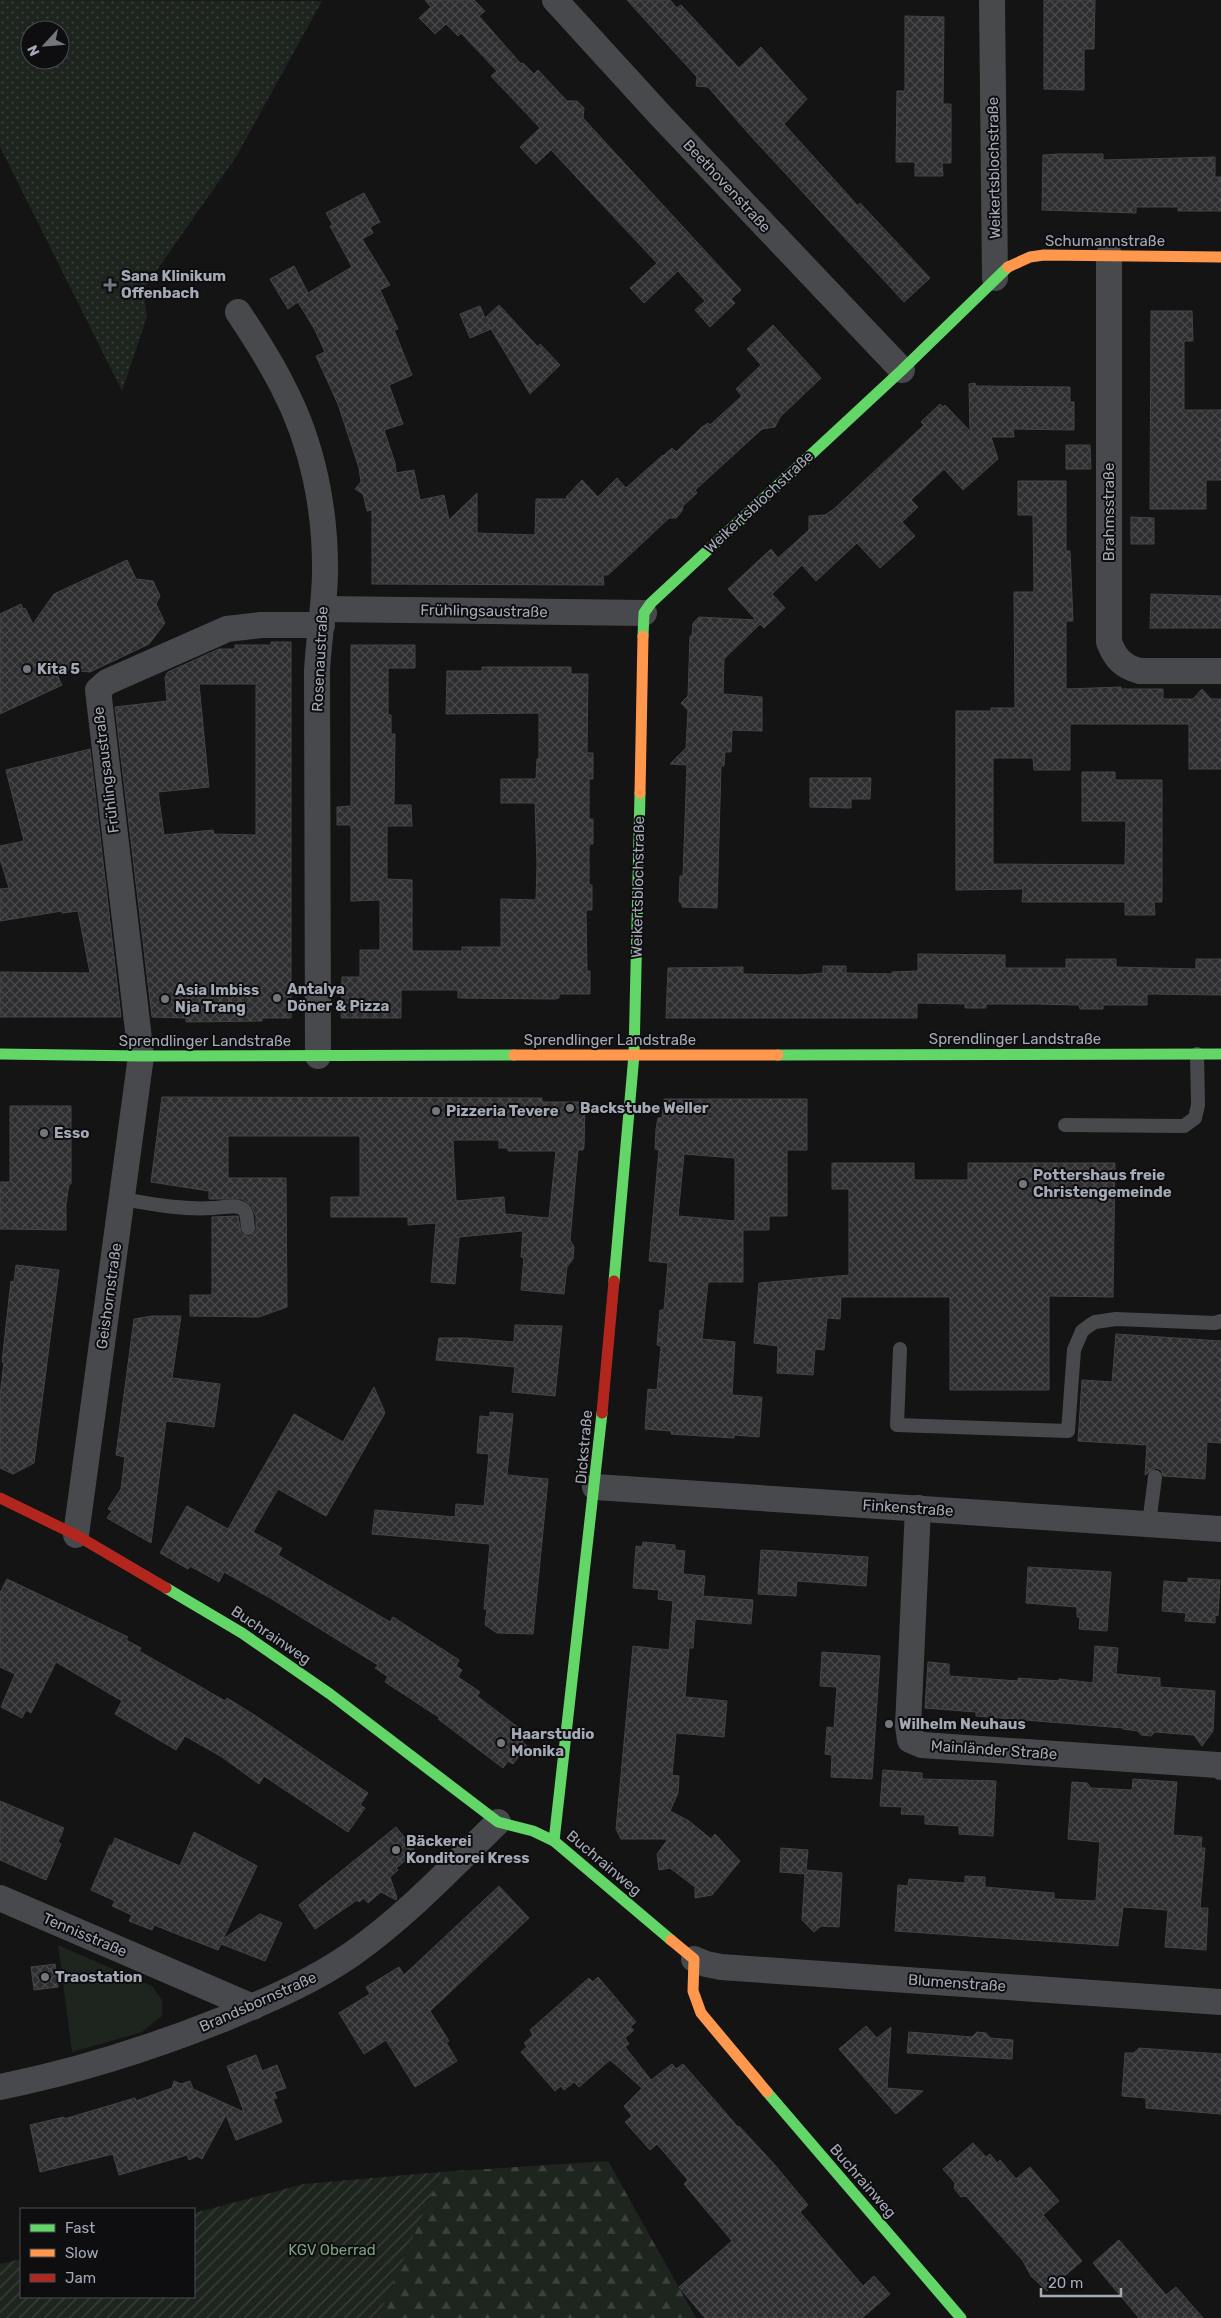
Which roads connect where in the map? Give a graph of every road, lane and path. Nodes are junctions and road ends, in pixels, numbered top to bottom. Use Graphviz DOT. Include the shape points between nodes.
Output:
graph roads {
  1 [pos="555,0"];
  2 [pos="992,0"];
  3 [pos="1109,256"];
  4 [pos="1221,256"];
  5 [pos="995,278"];
  6 [pos="238,312"];
  7 [pos="902,370"];
  8 [pos="644,613"];
  9 [pos="323,617"];
  10 [pos="1221,671"];
  11 [pos="0,1054"];
  12 [pos="1197,1054"];
  13 [pos="1221,1054"];
  14 [pos="634,1055"];
  15 [pos="141,1056"];
  16 [pos="318,1056"];
  17 [pos="1064,1125"];
  18 [pos="122,1199"];
  19 [pos="248,1228"];
  20 [pos="1221,1321"];
  21 [pos="900,1349"];
  22 [pos="1156,1477"];
  23 [pos="596,1487"];
  24 [pos="0,1498"];
  25 [pos="918,1508"];
  26 [pos="1149,1524"];
  27 [pos="1221,1529"];
  28 [pos="76,1535"];
  29 [pos="1221,1767"];
  30 [pos="498,1822"];
  31 [pos="554,1840"];
  32 [pos="0,1898"];
  33 [pos="694,1959"];
  34 [pos="1221,1995"];
  35 [pos="253,2007"];
  36 [pos="0,2087"];
  37 [pos="961,2318"];
  1 -- 7 [label="street, Beethovenstraße"];
  2 -- 5 [label="street, Weikertsblochstraße"];
  3 -- 4 [label="street, Schumannstraße"];
  3 -- 5 [label="street, Schumannstraße" via="1030,257 1008,267"];
  3 -- 10 [label="street, Brahmsstraße" via="1109,642 1119,662 1131,669"];
  5 -- 7 [label="street, Weikertsblochstraße"];
  6 -- 9 [label="street, Rosenaustraße" via="284,388 308,448 323,523"];
  7 -- 8 [label="street, Weikertsblochstraße"];
  8 -- 9 [label="street, Frühlingsaustraße"];
  8 -- 14 [label="street, Weikertsblochstraße"];
  9 -- 15 [label="street, Frühlingsaustraße" via="228,629 107,682 98,690"];
  9 -- 16 [label="street, Rosenaustraße" via="317,670"];
  11 -- 15 [label="street, Sprendlinger Landstraße"];
  12 -- 13 [label="street, Sprendlinger Landstraße"];
  12 -- 14 [label="street, Sprendlinger Landstraße"];
  12 -- 17 [label="lane" via="1198,1104 1195,1118 1184,1126"];
  14 -- 16 [label="street, Sprendlinger Landstraße"];
  14 -- 23 [label="street, Dickstraße"];
  15 -- 16 [label="street, Sprendlinger Landstraße"];
  15 -- 18 [label="street, Geishornstraße"];
  18 -- 19 [label="lane" via="198,1208 243,1208"];
  18 -- 28 [label="street, Geishornstraße"];
  20 -- 21 [label="lane" via="1116,1319 1095,1322 1082,1330 1074,1350 1068,1431 897,1425"];
  22 -- 26 [label="lane"];
  23 -- 25 [label="street, Finkenstraße"];
  23 -- 31 [label="street, Dickstraße"];
  24 -- 28 [label="street, Buchrainweg"];
  25 -- 26 [label="street, Finkenstraße"];
  25 -- 29 [label="street, Mainländer Straße" via="910,1740 922,1745 1218,1764"];
  26 -- 27 [label="street, Finkenstraße"];
  28 -- 30 [label="street, Buchrainweg" via="174,1591 286,1662"];
  30 -- 31 [label="street, Buchrainweg"];
  30 -- 35 [label="street, Brandsbornstraße" via="368,1942 317,1976"];
  31 -- 33 [label="street, Buchrainweg"];
  32 -- 35 [label="street, Tennisstraße"];
  33 -- 34 [label="street, Blumenstraße" via="721,1967"];
  33 -- 37 [label="street, Buchrainweg" via="694,2000 706,2021"];
  35 -- 36 [label="street, Brandsbornstraße" via="116,2059"];
}
